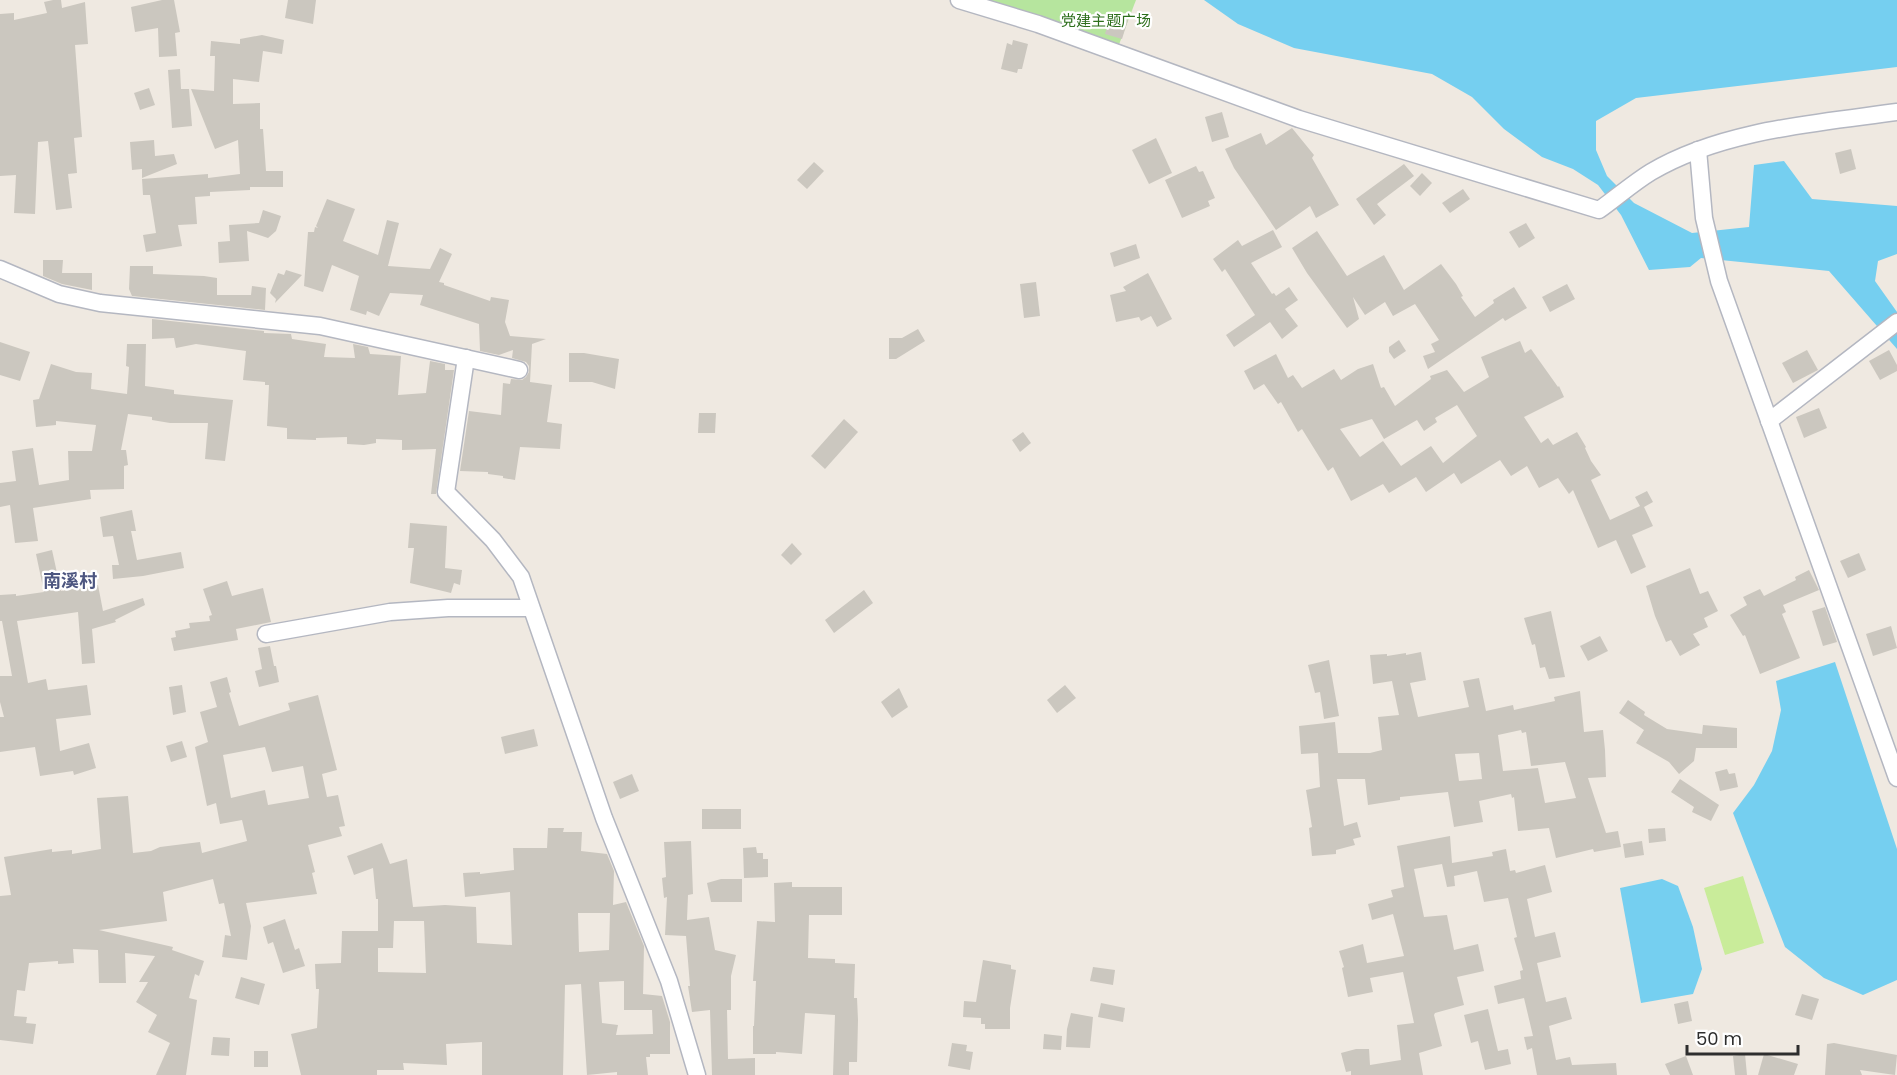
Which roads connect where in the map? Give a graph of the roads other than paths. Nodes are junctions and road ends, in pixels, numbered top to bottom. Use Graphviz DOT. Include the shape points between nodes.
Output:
graph roads {
  1 [pos="959,0"];
  2 [pos="1897,112"];
  3 [pos="1698,150"];
  4 [pos="0,269"];
  5 [pos="1897,322"];
  6 [pos="466,358"];
  7 [pos="519,370"];
  8 [pos="1769,421"];
  9 [pos="531,608"];
  10 [pos="266,634"];
  11 [pos="1897,778"];
  12 [pos="697,1075"];
  1 -- 3 [label="street" via="1038,24 1299,119 1599,210 1651,172"];
  2 -- 3 [label="street" via="1811,124"];
  3 -- 8 [label="street" via="1704,218 1719,281"];
  4 -- 6 [label="street" via="59,294 100,303 320,326"];
  5 -- 8 [label="street"];
  6 -- 7 [label="street"];
  6 -- 9 [label="street" via="446,492 493,540 521,577"];
  8 -- 11 [label="street"];
  9 -- 10 [label="street" via="390,612"];
  9 -- 12 [label="street" via="604,818 669,981"];
}
